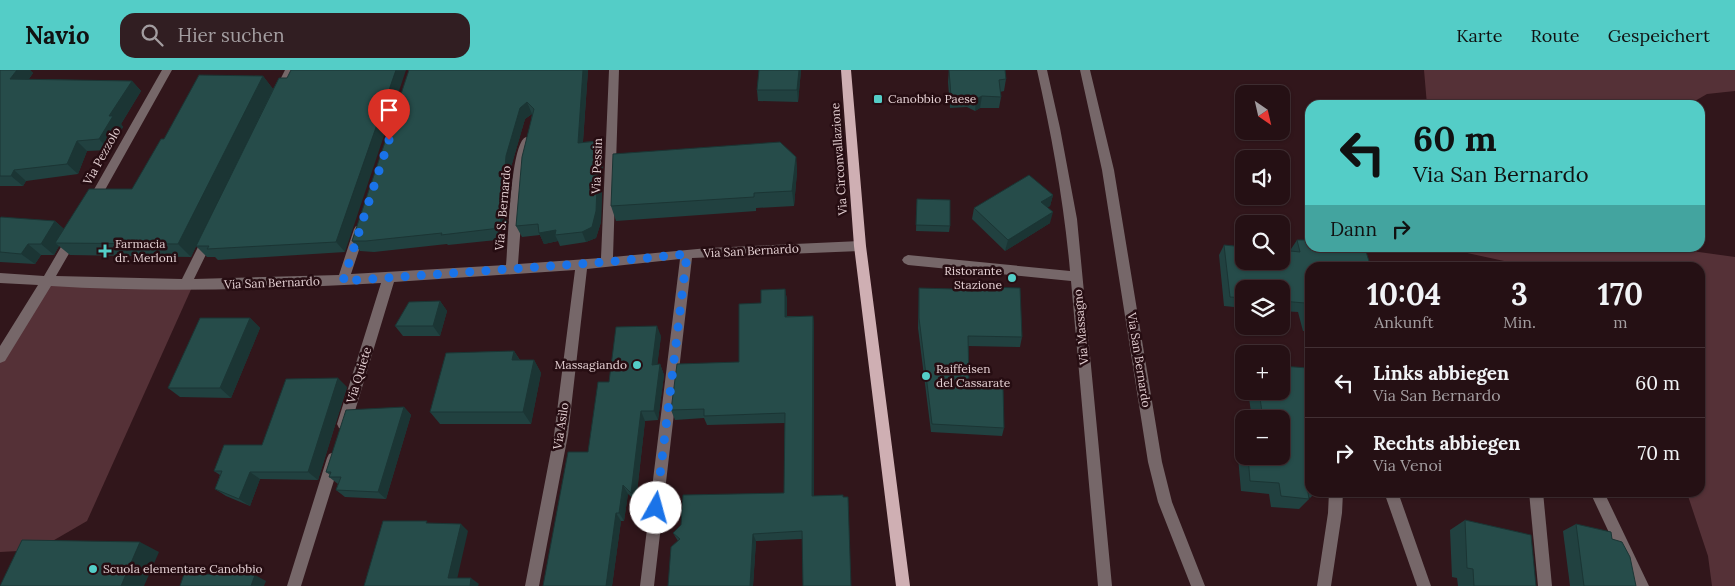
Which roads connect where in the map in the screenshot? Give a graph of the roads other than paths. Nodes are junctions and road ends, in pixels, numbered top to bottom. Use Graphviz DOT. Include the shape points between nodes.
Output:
graph roads {
  1 [pos="167,70"];
  2 [pos="290,70"];
  3 [pos="614,70"];
  4 [pos="846,70"];
  5 [pos="1042,70"];
  6 [pos="1085,70"];
  7 [pos="272,106"];
  8 [pos="529,130"];
  9 [pos="86,214"];
  10 [pos="364,217"];
  11 [pos="76,231"];
  12 [pos="212,232"];
  13 [pos="860,246"];
  14 [pos="687,254"];
  15 [pos="908,260"];
  16 [pos="607,262"];
  17 [pos="582,264"];
  18 [pos="512,269"];
  19 [pos="1076,277"];
  20 [pos="0,278"];
  21 [pos="389,278"];
  22 [pos="343,281"];
  23 [pos="47,282"];
  24 [pos="185,286"];
  25 [pos="0,356"];
  26 [pos="1336,497"];
  27 [pos="1393,497"];
  28 [pos="1536,497"];
  29 [pos="1600,497"];
  30 [pos="294,586"];
  31 [pos="532,586"];
  32 [pos="647,586"];
  33 [pos="902,586"];
  34 [pos="1105,586"];
  35 [pos="1198,586"];
  36 [pos="1324,586"];
  37 [pos="1424,586"];
  38 [pos="1545,586"];
  39 [pos="1642,586"];
  1 -- 9 [label="street, Via Pezzolo"];
  2 -- 7 [label="street"];
  3 -- 16 [label="street, Via Pessin"];
  4 -- 13 [label="main road, Via Circonvallazione"];
  5 -- 19 [label="street, Via Massagno" via="1071,219"];
  6 -- 35 [label="street, Via San Bernardo" via="1108,170 1155,462 1165,502"];
  8 -- 18 [label="street, Via S. Bernardo" via="519,168"];
  10 -- 22 [label="street"];
  11 -- 23 [label="street"];
  12 -- 24 [label="street"];
  13 -- 14 [label="street, Via San Bernardo"];
  13 -- 33 [label="main road"];
  14 -- 16 [label="street, Via San Bernardo"];
  14 -- 32 [label="street"];
  15 -- 19 [label="street"];
  16 -- 17 [label="street, Via San Bernardo"];
  17 -- 18 [label="street, Via San Bernardo"];
  17 -- 31 [label="street, Via Asilo" via="560,435"];
  18 -- 21 [label="street, Via San Bernardo"];
  19 -- 34 [label="street, Via Massagno"];
  20 -- 23 [label="street, Via San Bernardo"];
  21 -- 22 [label="street, Via San Bernardo"];
  21 -- 30 [label="street, Via Quiete"];
  22 -- 24 [label="street, Via San Bernardo"];
  23 -- 24 [label="street, Via San Bernardo"];
  23 -- 25 [label="street"];
  26 -- 36 [label="street"];
  27 -- 37 [label="street"];
  28 -- 38 [label="street"];
  29 -- 39 [label="street"];
}
